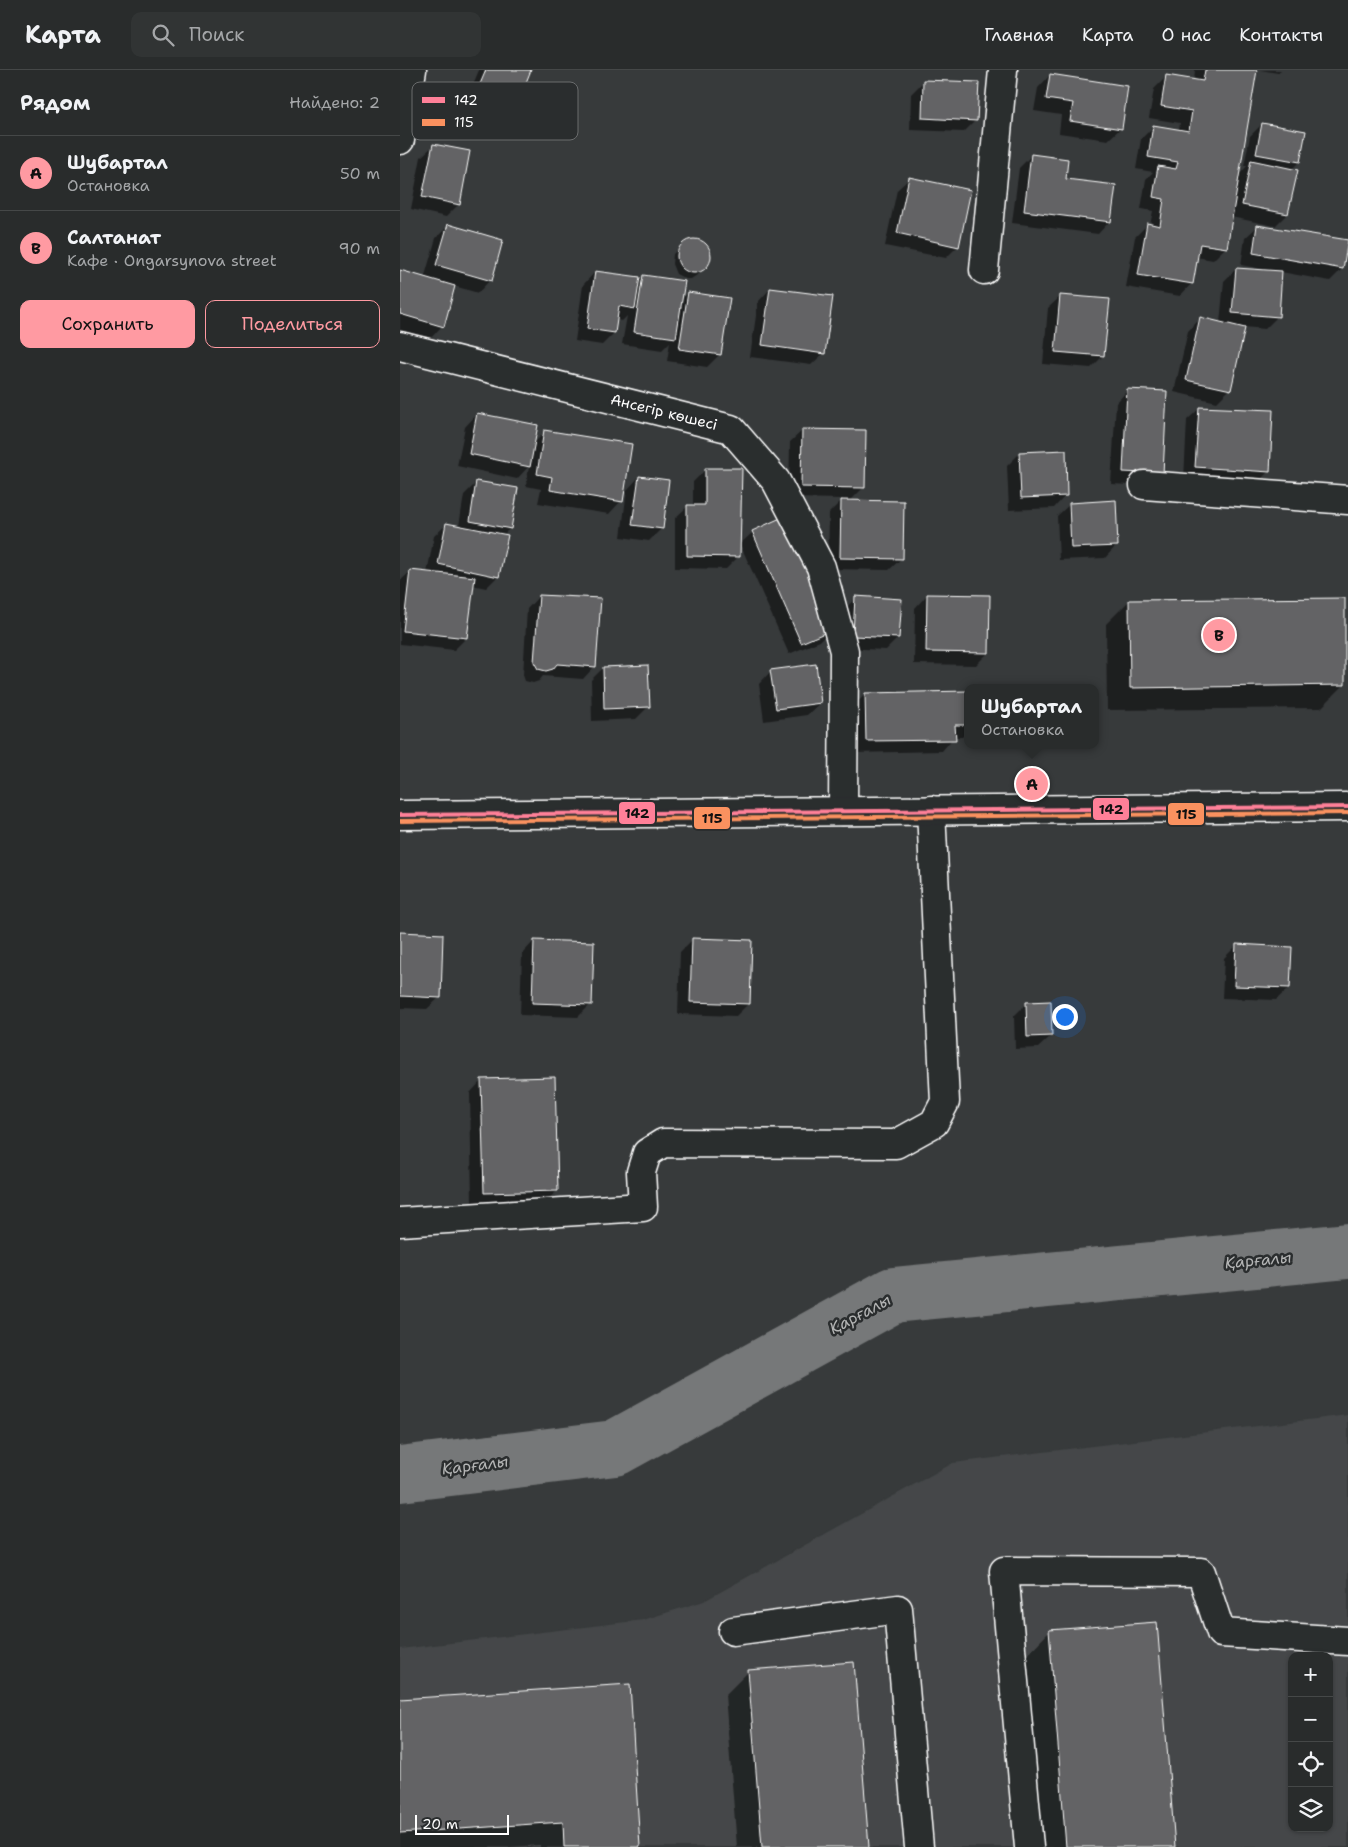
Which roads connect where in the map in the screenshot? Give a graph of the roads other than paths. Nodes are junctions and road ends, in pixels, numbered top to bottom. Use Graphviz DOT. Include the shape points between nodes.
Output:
graph roads {
  1 [pos="412,70"];
  2 [pos="1003,70"];
  3 [pos="400,140"];
  4 [pos="984,270"];
  5 [pos="400,346"];
  6 [pos="1144,485"];
  7 [pos="1348,500"];
  8 [pos="1348,807"];
  9 [pos="931,810"];
  10 [pos="843,811"];
  11 [pos="400,815"];
  12 [pos="400,1222"];
  13 [pos="732,1631"];
  14 [pos="1348,1641"];
  15 [pos="919,1847"];
  16 [pos="1029,1847"];
  1 -- 3 [label="main road"];
  2 -- 4 [label="main road"];
  5 -- 10 [label="main road, Ансегір көшесі" via="731,429 776,482 821,567 844,651"];
  6 -- 7 [label="main road"];
  8 -- 9 [label="main road"];
  9 -- 10 [label="main road"];
  9 -- 12 [label="main road" via="945,1102 934,1123 896,1144 663,1143 647,1153 641,1172 643,1207"];
  10 -- 11 [label="main road"];
  13 -- 15 [label="main road" via="898,1609"];
  14 -- 16 [label="main road" via="1221,1633 1201,1572 1004,1571"];
}
